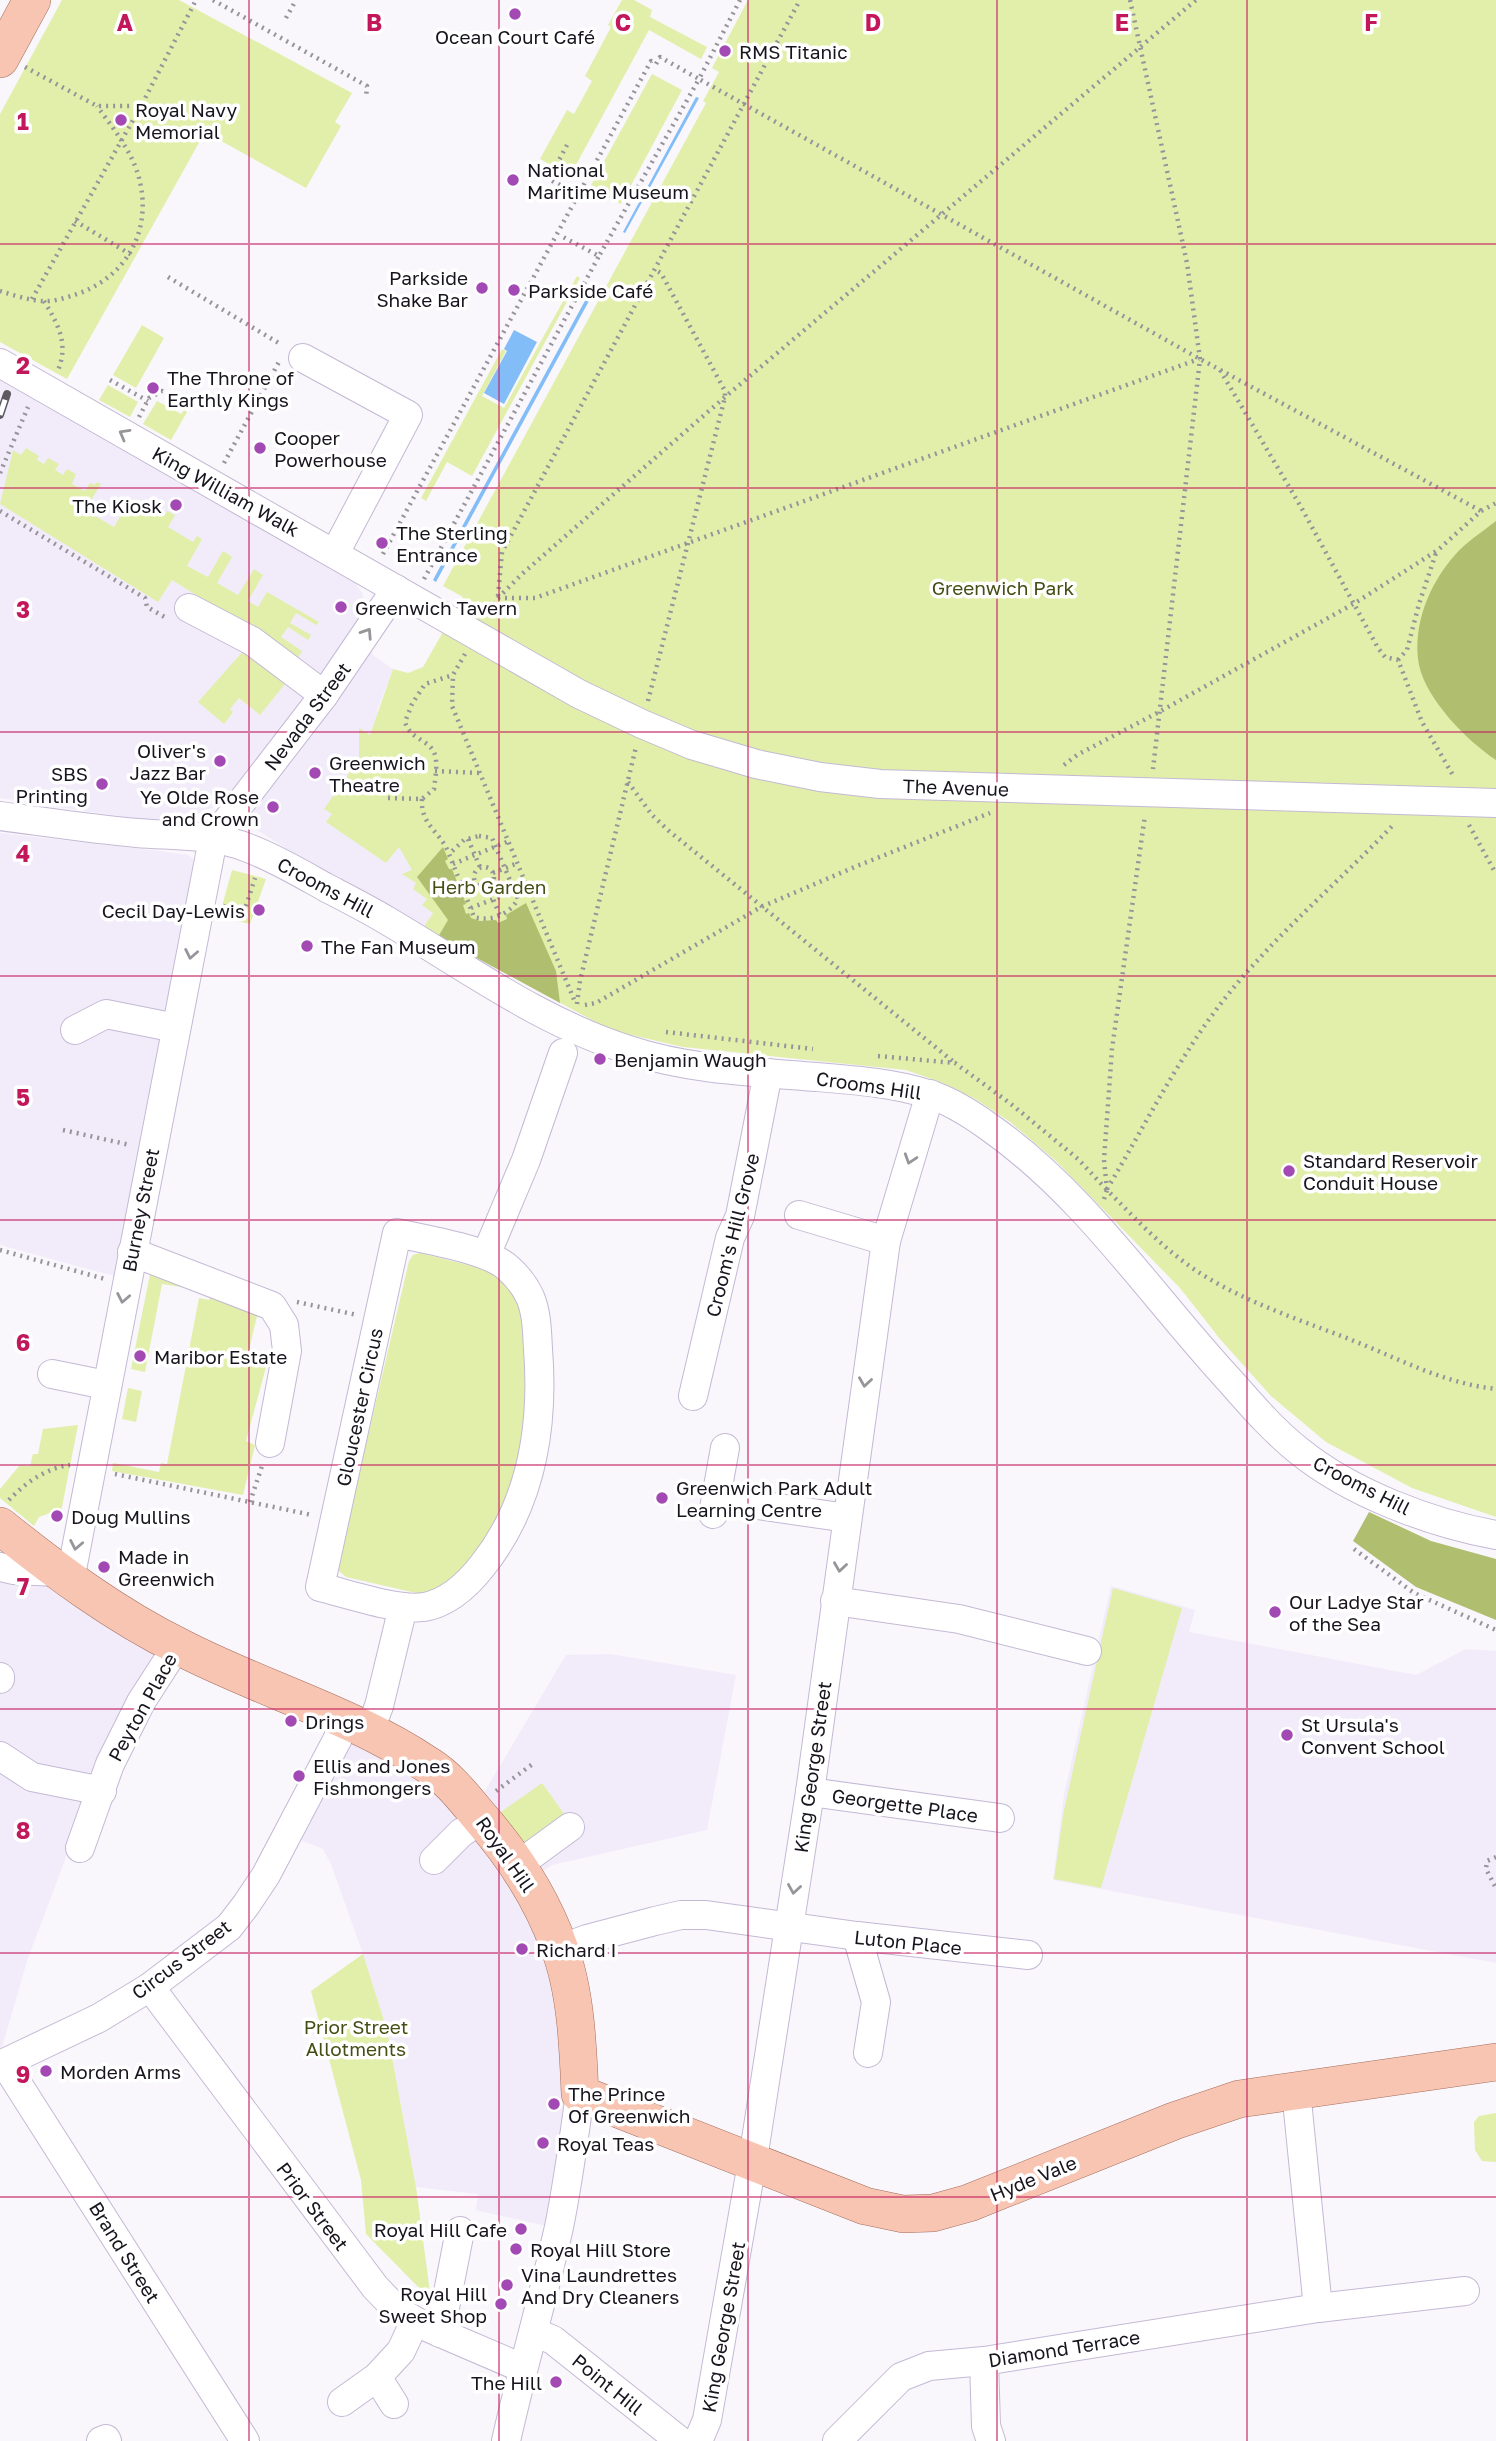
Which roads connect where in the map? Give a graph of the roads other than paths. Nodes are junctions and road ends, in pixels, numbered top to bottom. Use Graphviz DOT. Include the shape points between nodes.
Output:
graph roads {
  1 [pos="32,0"];
  2 [pos="11,62"];
  3 [pos="303,358"];
  4 [pos="0,363"];
  5 [pos="335,553"];
  6 [pos="396,589"];
  7 [pos="184,617"];
  8 [pos="450,621"];
  9 [pos="324,695"];
  10 [pos="1496,803"];
  11 [pos="0,816"];
  12 [pos="213,839"];
  13 [pos="80,1027"];
  14 [pos="176,1028"];
  15 [pos="563,1053"];
  16 [pos="768,1073"];
  17 [pos="930,1094"];
  18 [pos="799,1215"];
  19 [pos="886,1241"];
  20 [pos="132,1252"];
  21 [pos="486,1255"];
  22 [pos="52,1374"];
  23 [pos="106,1385"];
  24 [pos="693,1396"];
  25 [pos="270,1443"];
  26 [pos="725,1448"];
  27 [pos="847,1518"];
  28 [pos="0,1527"];
  29 [pos="1496,1535"];
  30 [pos="0,1567"];
  31 [pos="64,1576"];
  32 [pos="835,1601"];
  33 [pos="403,1607"];
  34 [pos="177,1646"];
  35 [pos="1087,1651"];
  36 [pos="358,1726"];
  37 [pos="0,1756"];
  38 [pos="102,1791"];
  39 [pos="810,1792"];
  40 [pos="484,1809"];
  41 [pos="1000,1818"];
  42 [pos="570,1827"];
  43 [pos="80,1848"];
  44 [pos="434,1860"];
  45 [pos="517,1865"];
  46 [pos="788,1927"];
  47 [pos="858,1936"];
  48 [pos="560,1949"];
  49 [pos="1028,1955"];
  50 [pos="150,1987"];
  51 [pos="868,2053"];
  52 [pos="1496,2062"];
  53 [pos="2,2064"];
  54 [pos="1296,2091"];
  55 [pos="580,2094"];
  56 [pos="753,2162"];
  57 [pos="460,2231"];
  58 [pos="1465,2291"];
  59 [pos="1318,2308"];
  60 [pos="427,2327"];
  61 [pos="534,2332"];
  62 [pos="985,2361"];
  63 [pos="522,2368"];
  64 [pos="377,2377"];
  65 [pos="342,2402"];
  66 [pos="394,2404"];
  67 [pos="101,2441"];
  68 [pos="107,2441"];
  69 [pos="245,2441"];
  70 [pos="506,2441"];
  71 [pos="680,2441"];
  72 [pos="698,2441"];
  73 [pos="836,2441"];
  74 [pos="991,2441"];
  1 -- 2 [label="main road"];
  3 -- 5 [label="street" via="408,415"];
  5 -- 4 [label="street, King William Walk, one-way"];
  5 -- 6 [label="street, King William Walk"];
  6 -- 8 [label="street, King William Walk"];
  9 -- 6 [label="street, Nevada Street, one-way"];
  7 -- 9 [label="street" via="253,641"];
  8 -- 10 [label="street, The Avenue" via="642,724 755,764 820,777 880,784"];
  9 -- 12 [label="street, Nevada Street"];
  11 -- 12 [label="street, Crooms Hill"];
  12 -- 14 [label="street, Burney Street, one-way"];
  12 -- 16 [label="street, Crooms Hill" via="244,845 272,858 572,1028 627,1050 678,1063"];
  13 -- 14 [label="street" via="106,1014"];
  14 -- 20 [label="street, Burney Street"];
  15 -- 21 [label="street" via="526,1160"];
  16 -- 17 [label="street, Crooms Hill" via="854,1080"];
  16 -- 24 [label="street, Croom's Hill Grove" via="740,1216 730,1238"];
  17 -- 19 [label="street, King George Street, one-way"];
  17 -- 29 [label="street, Crooms Hill" via="987,1125 1076,1200 1201,1350 1300,1451 1334,1474 1409,1510"];
  18 -- 19 [label="street"];
  19 -- 27 [label="street, King George Street, one-way"];
  20 -- 23 [label="street, Burney Street, one-way"];
  20 -- 25 [label="street" via="272,1306 284,1325 287,1351"];
  21 -- 33 [label="street, Gloucester Circus" via="521,1281 535,1315 540,1377 533,1459 520,1503 501,1543 476,1574 455,1594 426,1607"];
  21 -- 33 [label="street, Gloucester Circus" via="397,1233 320,1587"];
  22 -- 23 [label="street"];
  23 -- 31 [label="street, Burney Street, one-way"];
  26 -- 27 [label="street" via="715,1506"];
  27 -- 32 [label="street, King George Street, one-way"];
  28 -- 31 [label="main road, Royal Hill"];
  30 -- 31 [label="street"];
  31 -- 34 [label="main road, Royal Hill"];
  32 -- 35 [label="street" via="959,1619"];
  32 -- 39 [label="street, King George Street"];
  33 -- 36 [label="street" via="379,1706"];
  34 -- 36 [label="main road, Royal Hill"];
  34 -- 38 [label="street, Peyton Place" via="141,1702 110,1764"];
  36 -- 40 [label="main road, Royal Hill" via="429,1765"];
  36 -- 50 [label="street, Circus Street" via="229,1927"];
  37 -- 38 [label="street" via="32,1777"];
  38 -- 43 [label="street, Peyton Place"];
  39 -- 41 [label="street, Georgette Place"];
  39 -- 46 [label="street, King George Street, one-way"];
  40 -- 44 [label="street"];
  40 -- 45 [label="main road, Royal Hill"];
  42 -- 45 [label="street"];
  45 -- 48 [label="main road, Royal Hill"];
  46 -- 47 [label="street, Luton Place"];
  46 -- 48 [label="street, Luton Place" via="681,1915"];
  46 -- 56 [label="street, King George Street"];
  47 -- 49 [label="street, Luton Place"];
  47 -- 51 [label="street" via="876,2002"];
  48 -- 55 [label="main road, Royal Hill" via="575,2024"];
  50 -- 53 [label="street, Circus Street" via="99,2018"];
  50 -- 60 [label="street, Prior Street" via="375,2287 397,2310"];
  52 -- 54 [label="main road, Hyde Vale"];
  53 -- 69 [label="street, Brand Street"];
  54 -- 56 [label="main road, Hyde Vale" via="1210,2107 980,2199 933,2213 903,2214 865,2206"];
  54 -- 59 [label="street"];
  55 -- 56 [label="main road, Hyde Vale"];
  55 -- 61 [label="street, Royal Hill" via="559,2225"];
  56 -- 72 [label="street, King George Street" via="707,2420"];
  57 -- 60 [label="street"];
  58 -- 59 [label="street, Diamond Terrace"];
  59 -- 62 [label="street, Diamond Terrace"];
  60 -- 63 [label="street, Prior Street"];
  60 -- 64 [label="street"];
  61 -- 63 [label="street, Royal Hill"];
  61 -- 71 [label="street, Point Hill" via="553,2340"];
  62 -- 73 [label="street, Diamond Terrace" via="929,2366 901,2377"];
  62 -- 74 [label="street" via="986,2426"];
  63 -- 70 [label="street, Royal Hill"];
  64 -- 65 [label="street"];
  64 -- 66 [label="street"];
  67 -- 68 [label="street"];
}
